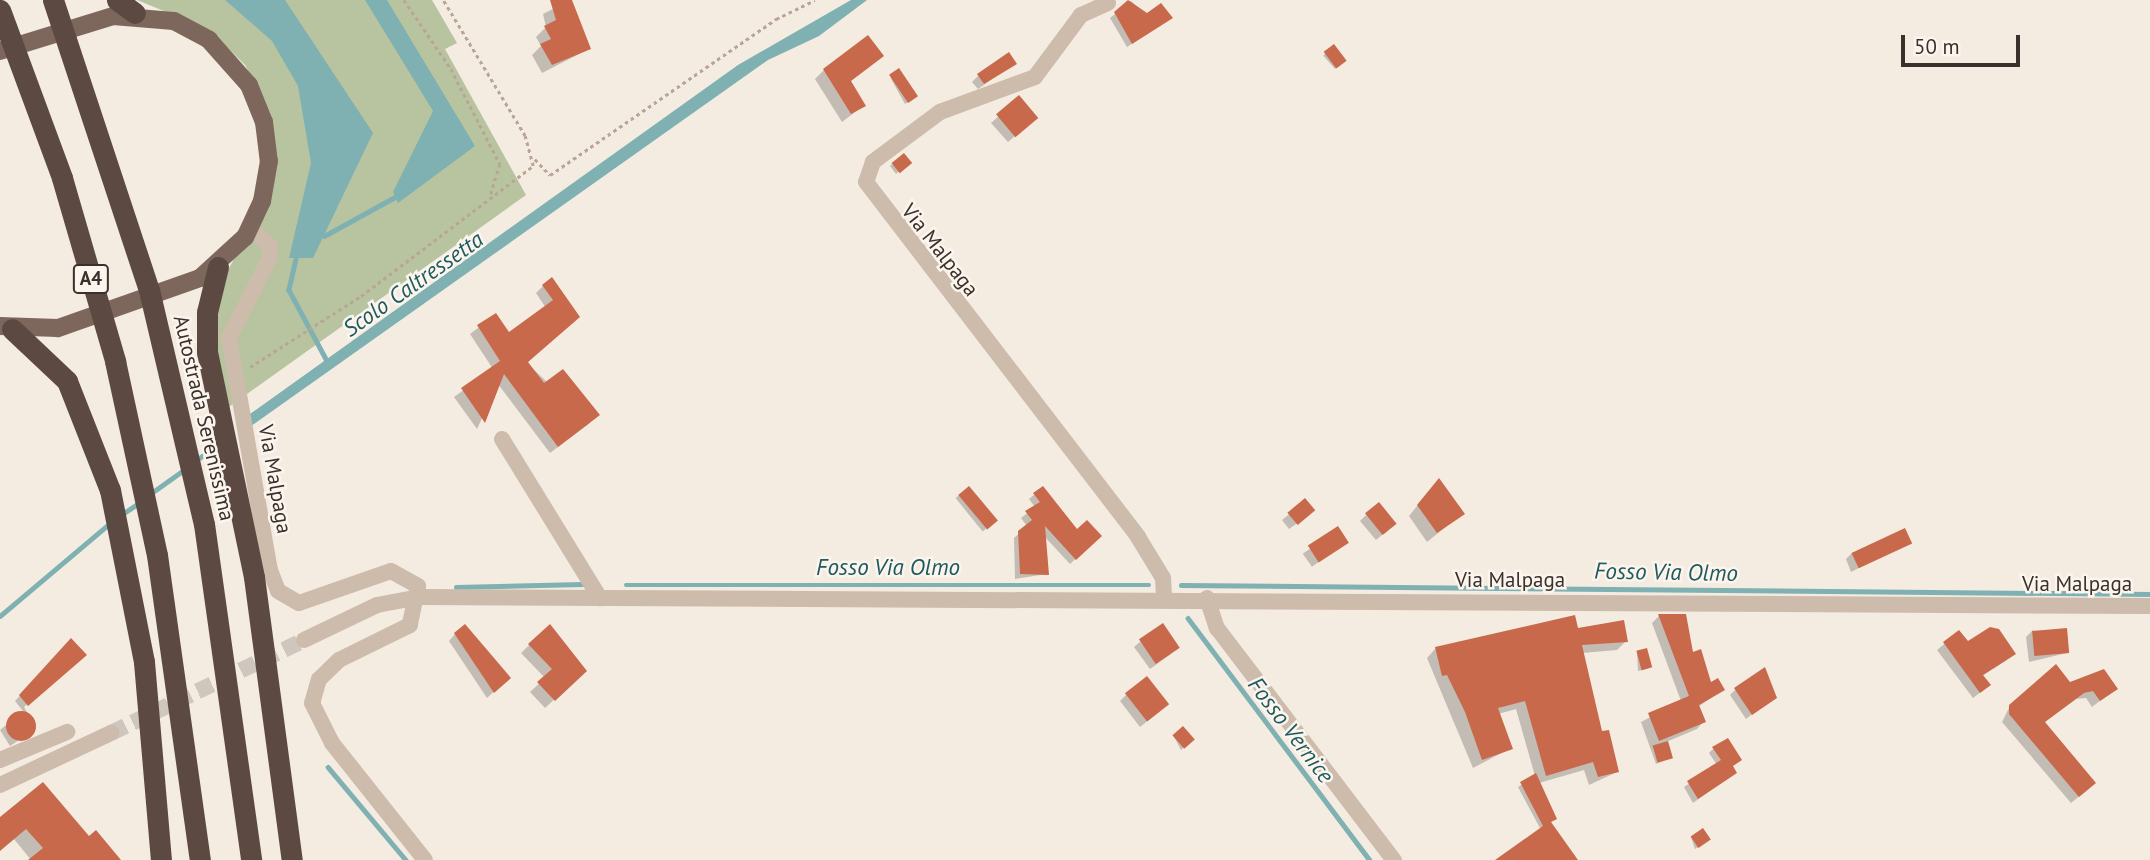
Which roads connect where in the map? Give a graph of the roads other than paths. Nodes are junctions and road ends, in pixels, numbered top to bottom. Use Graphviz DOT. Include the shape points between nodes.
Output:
graph roads {
  1 [pos="53,0"];
  2 [pos="117,0"];
  3 [pos="1108,3"];
  4 [pos="0,10"];
  5 [pos="135,13"];
  6 [pos="0,51"];
  7 [pos="250,228"];
  8 [pos="218,267"];
  9 [pos="6,327"];
  10 [pos="502,439"];
  11 [pos="239,456"];
  12 [pos="420,597"];
  13 [pos="600,598"];
  14 [pos="1164,598"];
  15 [pos="1207,598"];
  16 [pos="2150,606"];
  17 [pos="304,640"];
  18 [pos="67,732"];
  19 [pos="111,733"];
  20 [pos="0,760"];
  21 [pos="2,781"];
  22 [pos="161,860"];
  23 [pos="200,860"];
  24 [pos="250,860"];
  25 [pos="292,860"];
  26 [pos="425,860"];
  27 [pos="1394,860"];
  1 -- 24 [label="highway, Autostrada Serenissima / A4, bridge" via="149,290 204,524"];
  2 -- 5 [label="highway"];
  3 -- 14 [label="street, Via Malpaga" via="1081,15 1035,77 940,112 873,162 866,182 1138,537 1163,578"];
  4 -- 23 [label="highway, A4, bridge" via="81,244 157,555"];
  5 -- 6 [label="main road"];
  5 -- 7 [label="main road" via="192,30 225,53 250,85 264,122 269,161"];
  7 -- 8 [label="main road"];
  7 -- 11 [label="street, Via Malpaga" via="270,246 229,338"];
  8 -- 9 [label="main road" via="164,295 74,324"];
  8 -- 11 [label="highway" via="206,337 219,404"];
  9 -- 22 [label="highway" via="67,381 110,490 144,662"];
  10 -- 13 [label="street"];
  11 -- 12 [label="street, Via Malpaga" via="270,570 282,595 306,603 391,571 412,579"];
  11 -- 25 [label="highway"];
  12 -- 13 [label="street, Via Malpaga"];
  12 -- 17 [label="street, Via Malpaga" via="377,605"];
  12 -- 26 [label="street" via="410,625 326,670 312,703 332,743"];
  13 -- 14 [label="street, Via Malpaga"];
  14 -- 15 [label="street, Via Malpaga"];
  15 -- 16 [label="street, Via Malpaga"];
  15 -- 27 [label="street" via="1217,628"];
  18 -- 20 [label="street"];
  19 -- 21 [label="street"];
}
